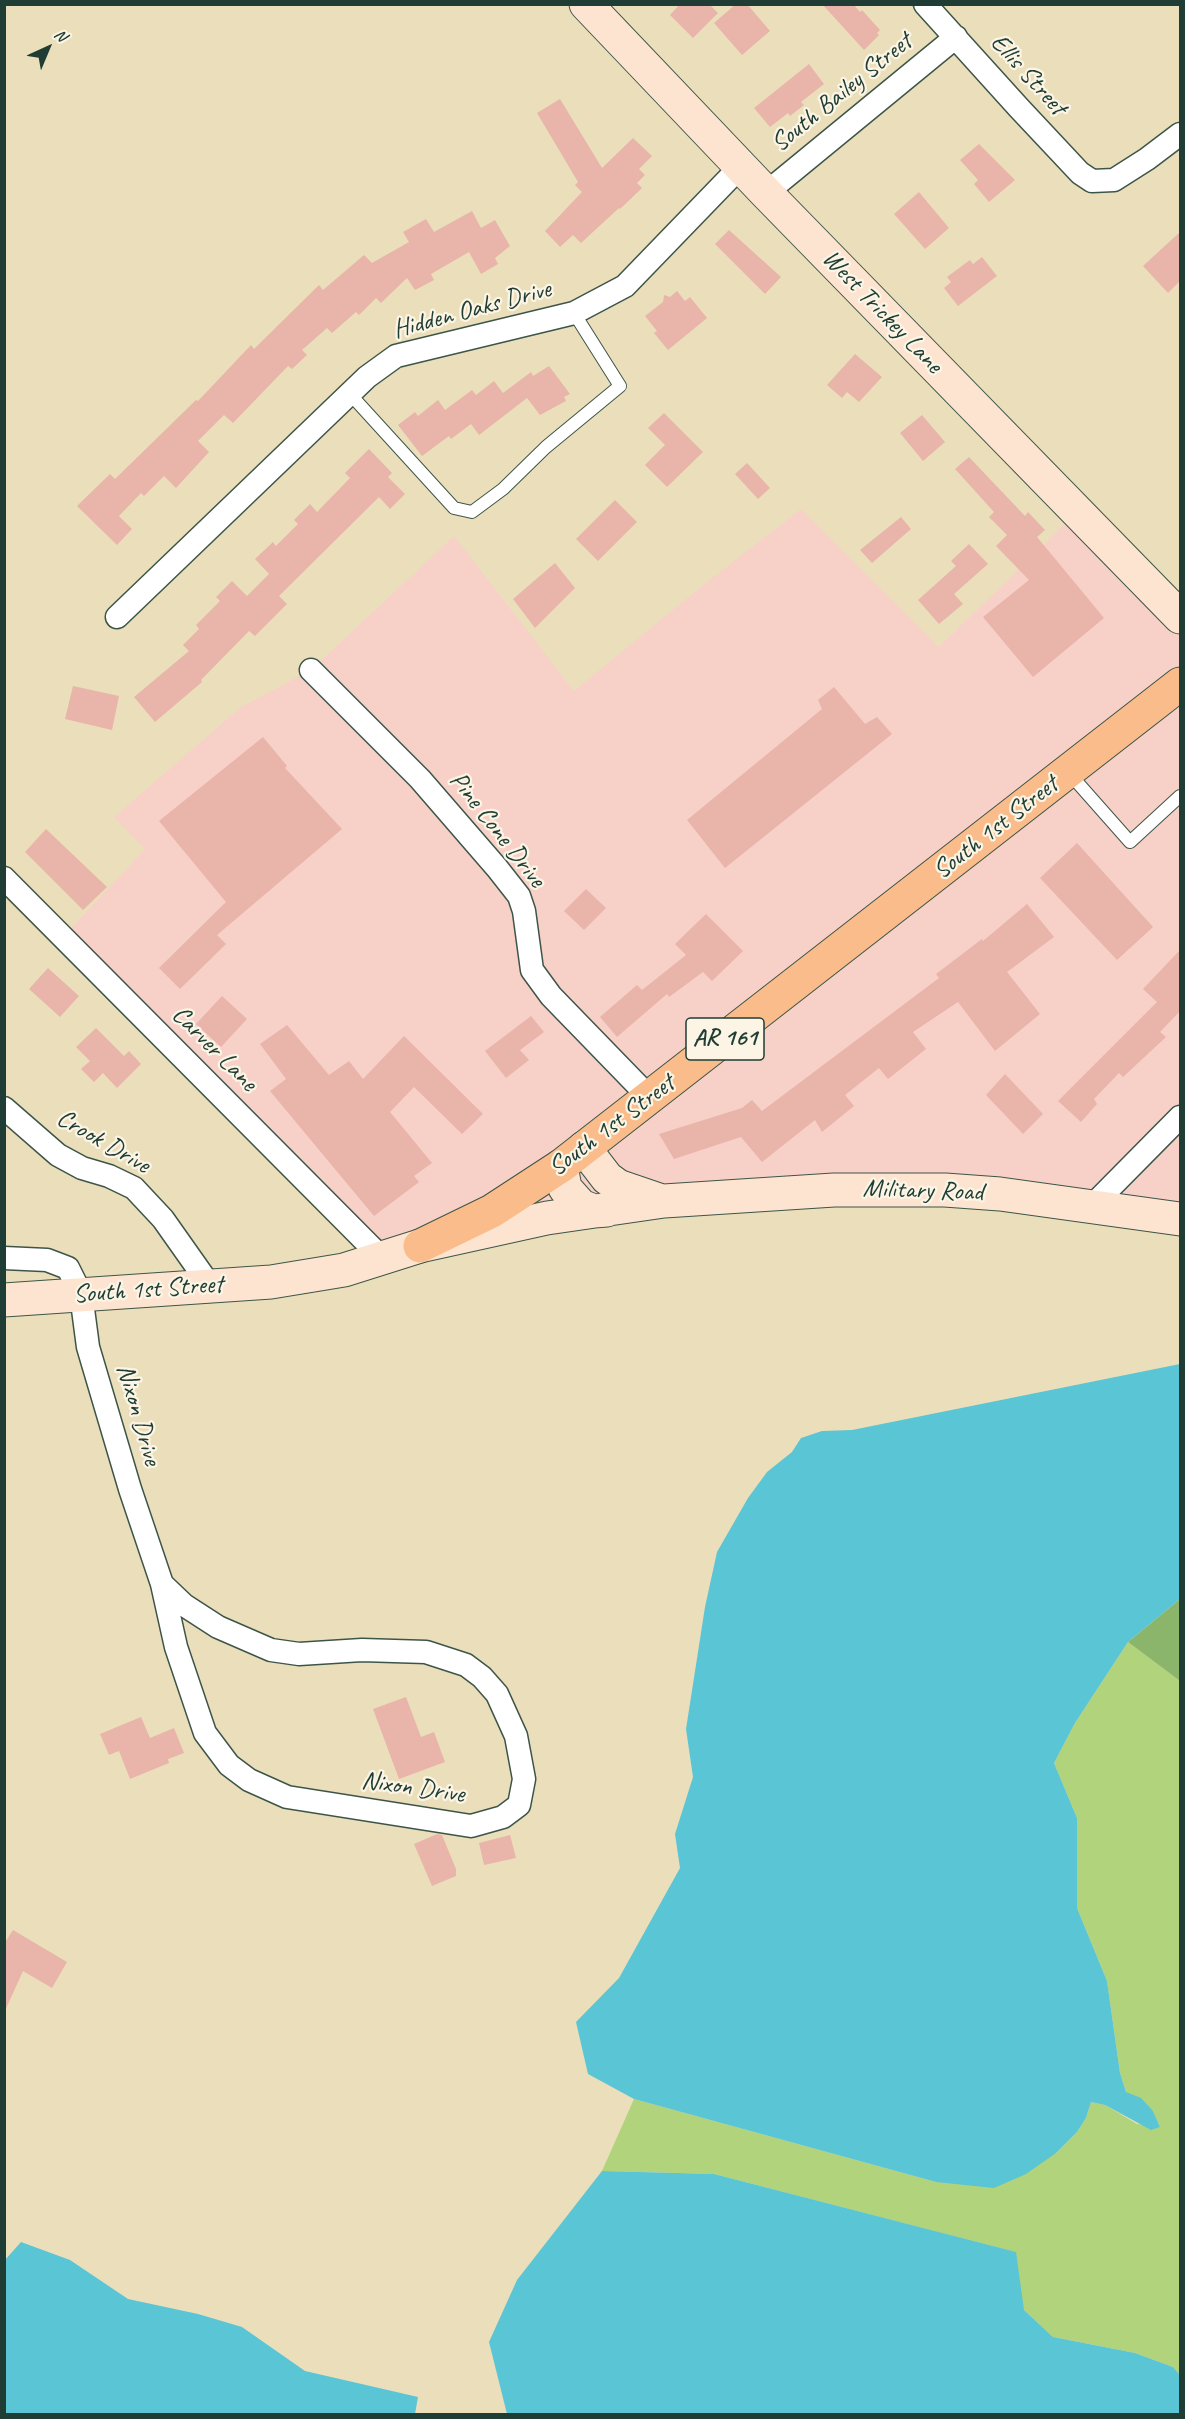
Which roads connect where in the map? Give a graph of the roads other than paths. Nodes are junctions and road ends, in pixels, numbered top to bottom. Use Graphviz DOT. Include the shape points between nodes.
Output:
graph roads {
  1 [pos="586,4"];
  2 [pos="925,4"];
  3 [pos="956,37"];
  4 [pos="1180,134"];
  5 [pos="741,166"];
  6 [pos="766,193"];
  7 [pos="574,313"];
  8 [pos="350,394"];
  9 [pos="117,617"];
  10 [pos="1180,617"];
  11 [pos="311,670"];
  12 [pos="1180,684"];
  13 [pos="1069,772"];
  14 [pos="1180,796"];
  15 [pos="4,878"];
  16 [pos="650,1098"];
  17 [pos="4,1108"];
  18 [pos="1180,1117"];
  19 [pos="573,1157"];
  20 [pos="664,1201"];
  21 [pos="1092,1206"];
  22 [pos="617,1210"];
  23 [pos="1180,1219"];
  24 [pos="420,1246"];
  25 [pos="4,1258"];
  26 [pos="383,1259"];
  27 [pos="211,1287"];
  28 [pos="81,1294"];
  29 [pos="4,1300"];
  30 [pos="162,1584"];
  1 -- 5 [label="street, West Trickey Lane"];
  2 -- 3 [label="street, Ellis Street"];
  3 -- 4 [label="street, Ellis Street" via="1080,173 1092,181 1114,180"];
  3 -- 6 [label="street, South Bailey Street"];
  5 -- 6 [label="street, West Trickey Lane"];
  5 -- 7 [label="street, Hidden Oaks Drive" via="625,286"];
  6 -- 10 [label="street, West Trickey Lane"];
  7 -- 8 [label="street, Hidden Oaks Drive" via="396,356"];
  7 -- 8 [label="lane" via="620,386 472,512 454,508"];
  8 -- 9 [label="street, Hidden Oaks Drive"];
  11 -- 16 [label="street, Pine Cone Drive" via="420,779 497,868 519,896 532,970 551,996"];
  12 -- 13 [label="main road, South 1st Street / AR 161"];
  13 -- 14 [label="lane" via="1130,842"];
  13 -- 16 [label="main road, South 1st Street / AR 161"];
  15 -- 26 [label="street, Carver Lane"];
  16 -- 19 [label="main road, South 1st Street / AR 161"];
  17 -- 27 [label="street, Crook Drive" via="58,1155 135,1188 163,1219"];
  18 -- 21 [label="street"];
  19 -- 20 [label="street, Military Road" via="618,1186"];
  19 -- 22 [label="street, Military Road" via="566,1188 581,1206 594,1211"];
  19 -- 24 [label="main road, South 1st Street / AR 161" via="492,1211"];
  20 -- 21 [label="street, Military Road" via="886,1188 1000,1194"];
  20 -- 22 [label="street, Military Road"];
  21 -- 23 [label="street, Military Road"];
  22 -- 24 [label="street, Military Road" via="546,1218"];
  24 -- 26 [label="street, South 1st Street / AR 161"];
  25 -- 28 [label="street" via="46,1260 68,1268"];
  26 -- 27 [label="street, South 1st Street / AR 161" via="344,1270"];
  27 -- 28 [label="street, South 1st Street / AR 161"];
  28 -- 29 [label="street, South 1st Street / AR 161"];
  28 -- 30 [label="street, Nixon Drive" via="88,1347"];
  30 -- 30 [label="street, Nixon Drive" via="176,1647 205,1733 229,1765 249,1780 287,1797 471,1826 503,1817 519,1805 524,1779 516,1736 497,1694 466,1665 426,1652 362,1650 299,1654 271,1650 218,1627 184,1605"];
}
